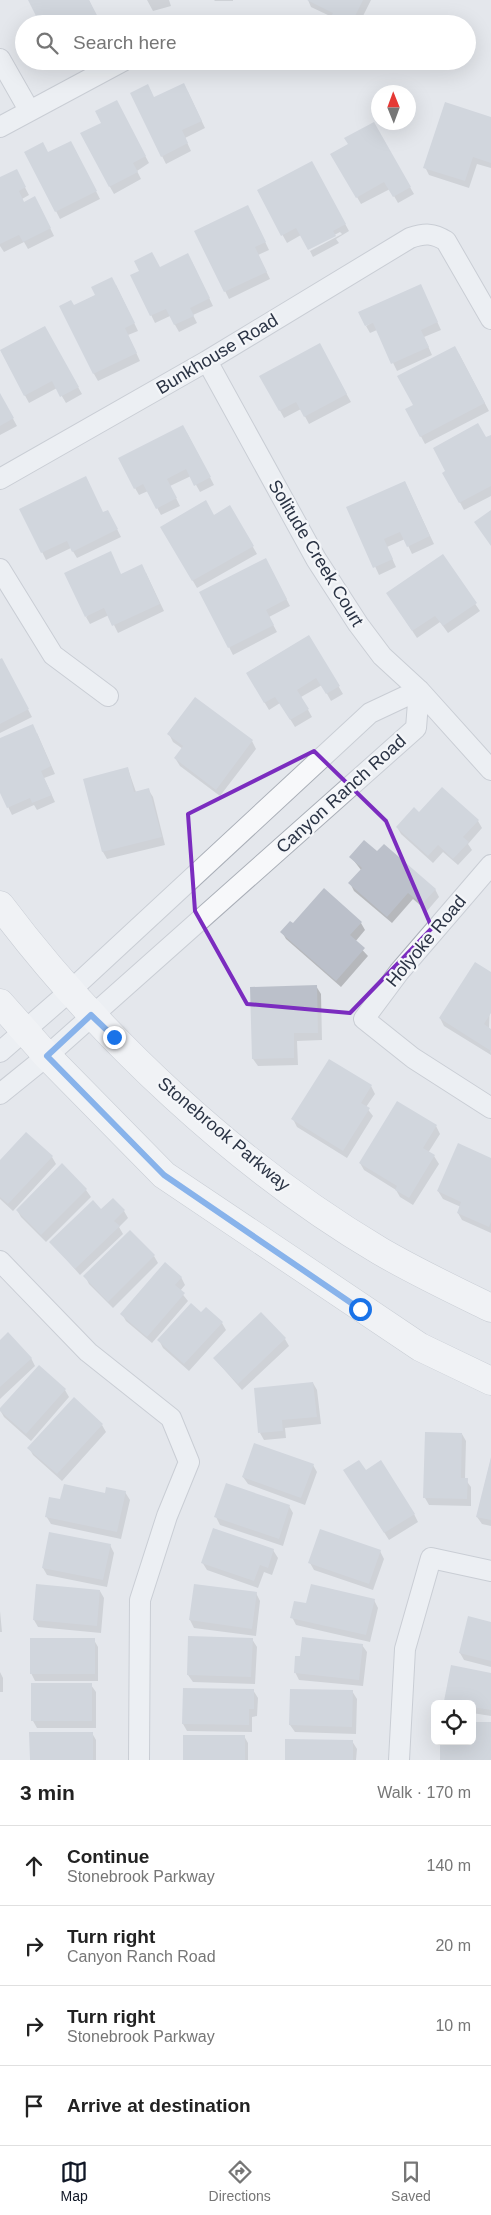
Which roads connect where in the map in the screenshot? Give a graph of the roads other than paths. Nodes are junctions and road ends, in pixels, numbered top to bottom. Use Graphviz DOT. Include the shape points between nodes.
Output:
graph roads {
  1 [pos="0,59"];
  2 [pos="106,70"];
  3 [pos="29,110"];
  4 [pos="0,127"];
  5 [pos="491,320"];
  6 [pos="207,361"];
  7 [pos="0,479"];
  8 [pos="0,569"];
  9 [pos="419,690"];
  10 [pos="108,696"];
  11 [pos="491,770"];
  12 [pos="491,865"];
  13 [pos="0,905"];
  14 [pos="70,991"];
  15 [pos="0,1003"];
  16 [pos="91,1015"];
  17 [pos="24,1030"];
  18 [pos="0,1052"];
  19 [pos="47,1056"];
  20 [pos="0,1094"];
  21 [pos="491,1108"];
  22 [pos="0,1261"];
  23 [pos="491,1308"];
  24 [pos="491,1381"];
  25 [pos="491,1571"];
  26 [pos="139,1760"];
  27 [pos="399,1760"];
  1 -- 3 [label="street"];
  2 -- 3 [label="street"];
  3 -- 4 [label="street"];
  5 -- 6 [label="street, Bunkhouse Road" via="446,241 435,234 422,234 410,238"];
  6 -- 7 [label="street, Bunkhouse Road"];
  6 -- 9 [label="street, Solitude Creek Court" via="336,592 382,656"];
  8 -- 10 [label="street" via="53,655"];
  9 -- 11 [label="street, Solitude Creek Court"];
  9 -- 14 [label="street" via="370,713"];
  9 -- 16 [label="street, Canyon Ranch Road" via="416,728"];
  12 -- 21 [label="street, Holyoke Road" via="399,972 364,1019 413,1058"];
  13 -- 14 [label="main road, Stonebrook Parkway"];
  14 -- 16 [label="main road, Stonebrook Parkway"];
  14 -- 17 [label="street"];
  15 -- 17 [label="main road"];
  16 -- 19 [label="street, Canyon Ranch Road"];
  16 -- 23 [label="main road, Stonebrook Parkway" via="205,1123 285,1187 380,1251"];
  17 -- 18 [label="street"];
  17 -- 19 [label="main road"];
  19 -- 20 [label="street, Canyon Ranch Road"];
  19 -- 24 [label="main road" via="164,1175 420,1347"];
  22 -- 26 [label="street" via="88,1352 171,1418 189,1462 167,1516 140,1600"];
  25 -- 27 [label="street" via="431,1558 405,1649"];
}
